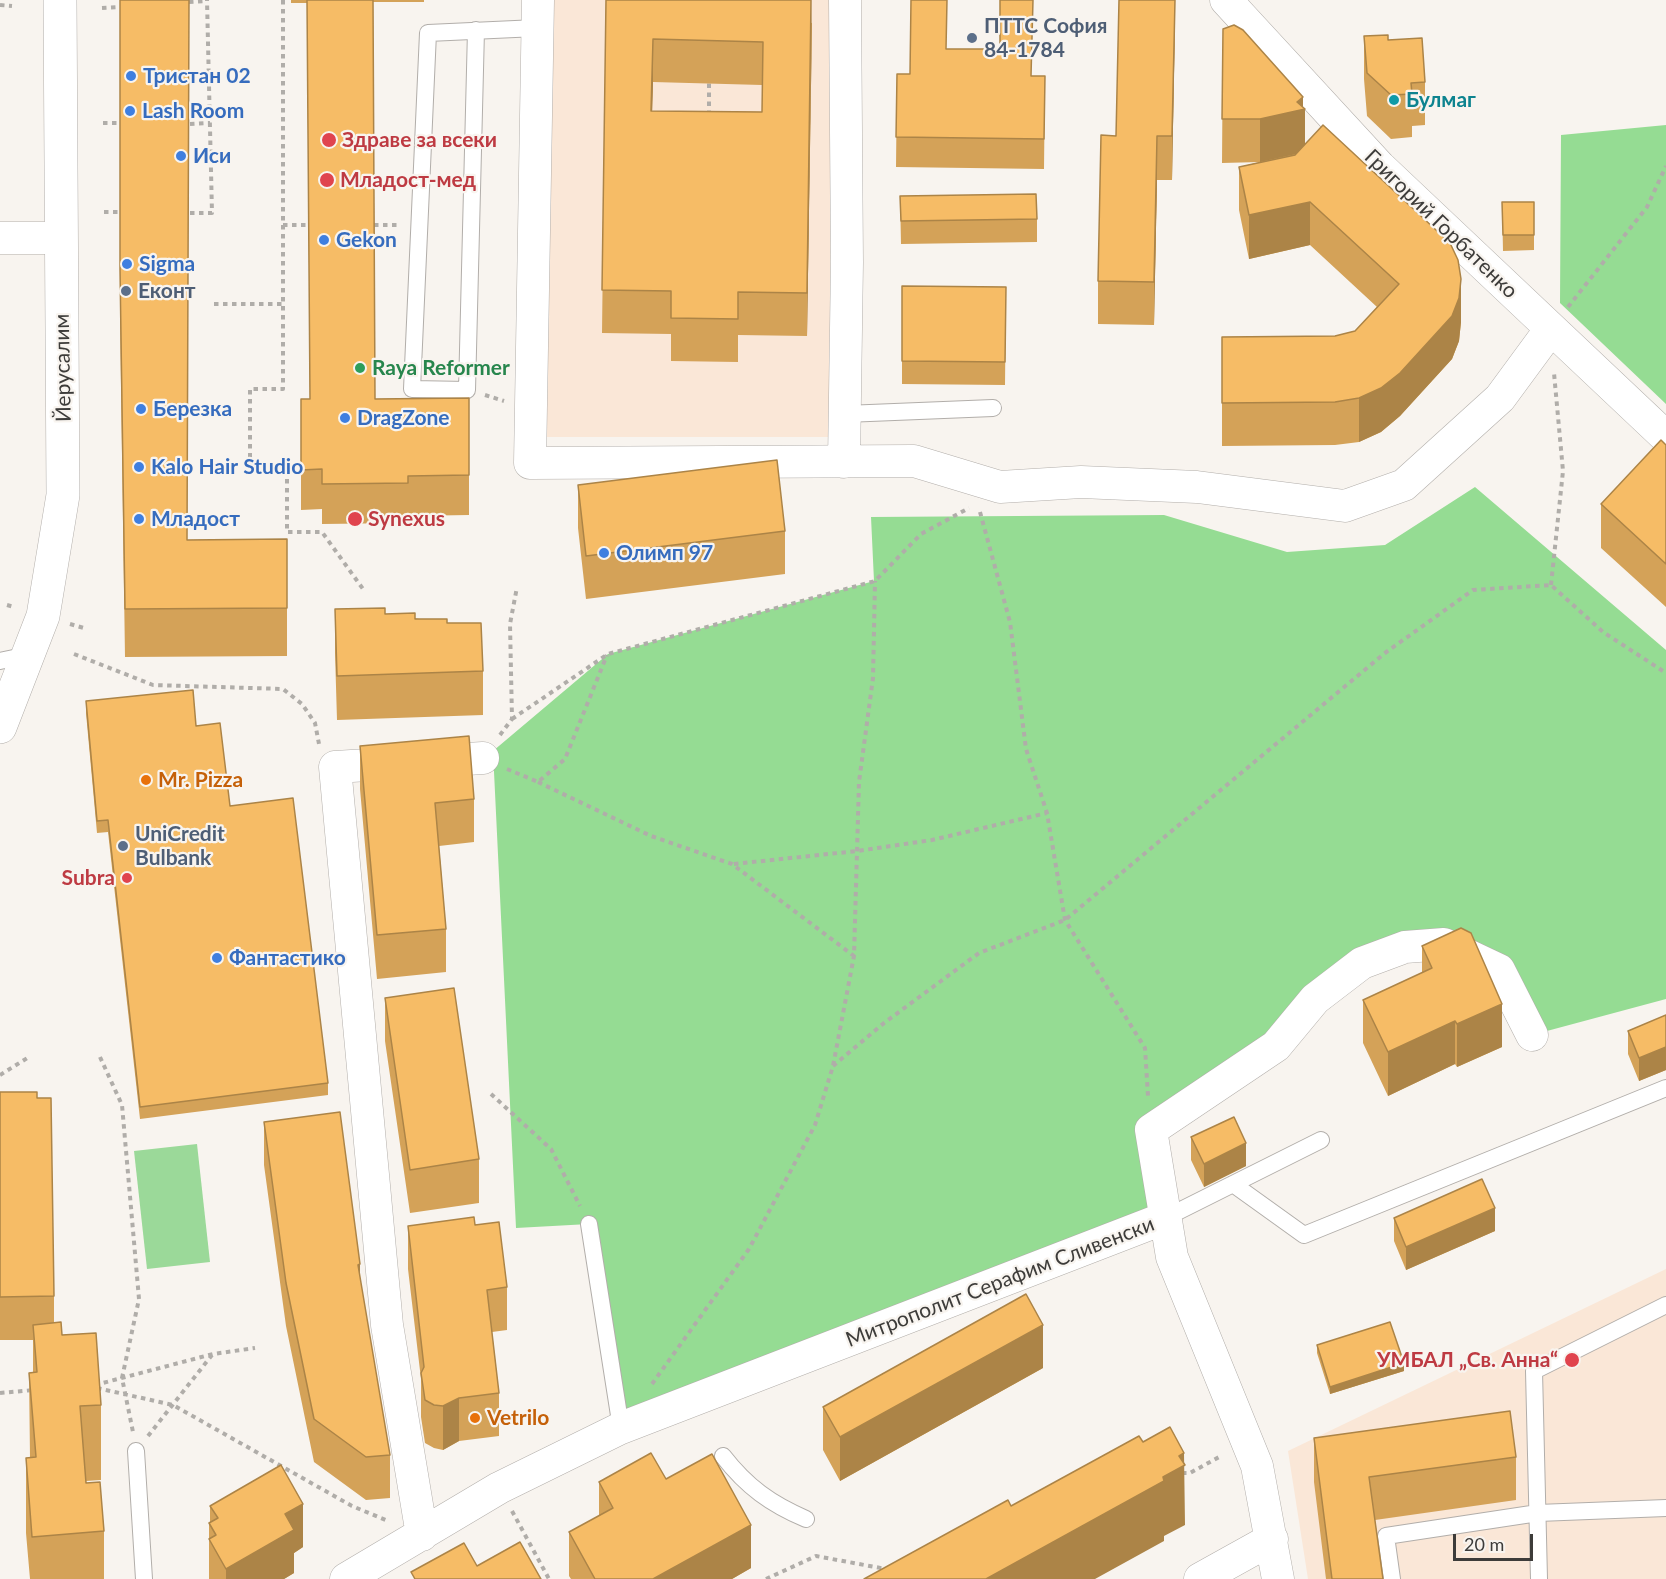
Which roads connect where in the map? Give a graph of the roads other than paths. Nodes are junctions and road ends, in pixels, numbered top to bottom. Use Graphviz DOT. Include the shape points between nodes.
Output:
graph roads {
  1 [pos="60,0"];
  2 [pos="845,0"];
  3 [pos="1226,0"];
  4 [pos="537,14"];
  5 [pos="476,30"];
  6 [pos="0,238"];
  7 [pos="61,238"];
  8 [pos="1550,330"];
  9 [pos="993,408"];
  10 [pos="845,414"];
  11 [pos="1666,437"];
  12 [pos="844,462"];
  13 [pos="15,658"];
  14 [pos="0,727"];
  15 [pos="483,758"];
  16 [pos="1532,1035"];
  17 [pos="1666,1088"];
  18 [pos="1321,1140"];
  19 [pos="1233,1184"];
  20 [pos="1165,1218"];
  21 [pos="590,1224"];
  22 [pos="1666,1305"];
  23 [pos="621,1428"];
  24 [pos="136,1451"];
  25 [pos="723,1456"];
  26 [pos="1666,1508"];
  27 [pos="1538,1513"];
  28 [pos="806,1519"];
  29 [pos="422,1535"];
  30 [pos="1272,1539"];
  31 [pos="144,1579"];
  32 [pos="346,1579"];
  33 [pos="1200,1579"];
  34 [pos="1278,1579"];
  35 [pos="1392,1579"];
  36 [pos="1539,1579"];
  1 -- 7 [label="street, Йерусалим"];
  2 -- 10 [label="street"];
  3 -- 8 [label="street, Григорий Горбатенко" via="1380,167"];
  4 -- 5 [label="lane"];
  4 -- 12 [label="street" via="530,463"];
  5 -- 5 [label="lane" via="467,390 412,389 428,33"];
  6 -- 7 [label="street"];
  7 -- 13 [label="street, Йерусалим" via="63,495 43,616"];
  8 -- 11 [label="street, Григорий Горбатенко"];
  8 -- 12 [label="street" via="1500,398 1404,485 1345,506 1197,487 1081,482 1000,487 914,461"];
  9 -- 10 [label="lane"];
  10 -- 12 [label="street"];
  13 -- 14 [label="street, Йерусалим"];
  15 -- 29 [label="street" via="335,767 387,1325"];
  16 -- 20 [label="street, Митрополит Серафим Сливенски" via="1499,970 1444,944 1405,947 1362,963 1316,999 1276,1046 1151,1130"];
  17 -- 19 [label="lane" via="1304,1235"];
  18 -- 19 [label="lane"];
  19 -- 20 [label="lane"];
  20 -- 23 [label="street, Митрополит Серафим Сливенски"];
  20 -- 30 [label="street" via="1172,1257 1257,1466"];
  21 -- 23 [label="lane"];
  22 -- 27 [label="lane" via="1534,1371"];
  23 -- 29 [label="street, Митрополит Серафим Сливенски" via="499,1488"];
  24 -- 31 [label="lane"];
  25 -- 28 [label="lane" via="758,1494"];
  26 -- 27 [label="lane"];
  27 -- 35 [label="lane" via="1386,1536"];
  27 -- 36 [label="lane"];
  29 -- 32 [label="street, Митрополит Серафим Сливенски"];
  30 -- 33 [label="street"];
  30 -- 34 [label="street"];
}
